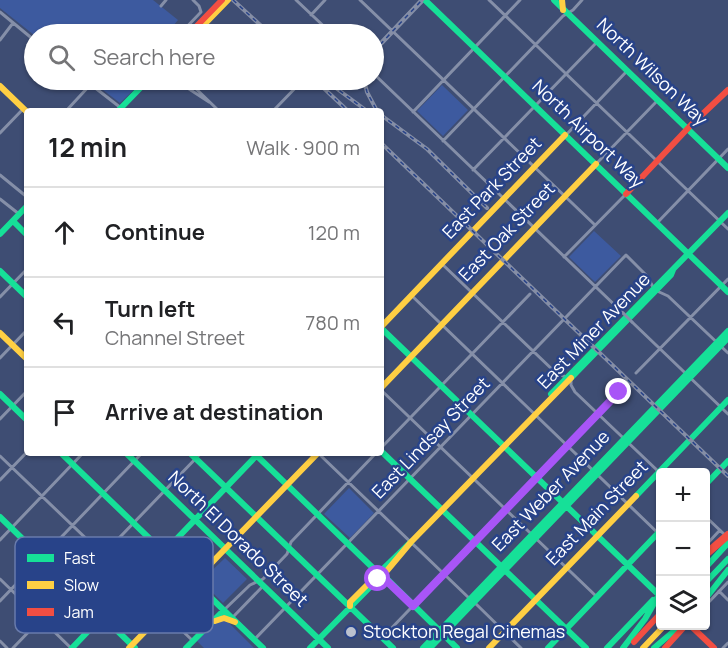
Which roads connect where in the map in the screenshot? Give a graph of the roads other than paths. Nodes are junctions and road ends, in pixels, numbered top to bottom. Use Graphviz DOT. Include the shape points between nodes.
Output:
graph roads {
  1 [pos="166,0"];
  2 [pos="193,0"];
  3 [pos="222,0"];
  4 [pos="228,0"];
  5 [pos="296,0"];
  6 [pos="325,0"];
  7 [pos="360,0"];
  8 [pos="423,0"];
  9 [pos="489,0"];
  10 [pos="520,0"];
  11 [pos="554,0"];
  12 [pos="582,0"];
  13 [pos="161,6"];
  14 [pos="564,8"];
  15 [pos="0,12"];
  16 [pos="311,15"];
  17 [pos="505,16"];
  18 [pos="13,23"];
  19 [pos="190,24"];
  20 [pos="199,24"];
  21 [pos="205,24"];
  22 [pos="321,24"];
  23 [pos="393,31"];
  24 [pos="24,32"];
  25 [pos="0,40"];
  26 [pos="384,40"];
  27 [pos="597,42"];
  28 [pos="536,45"];
  29 [pos="474,48"];
  30 [pos="627,71"];
  31 [pos="566,74"];
  32 [pos="504,76"];
  33 [pos="444,80"];
  34 [pos="384,84"];
  35 [pos="0,87"];
  36 [pos="85,90"];
  37 [pos="98,90"];
  38 [pos="138,90"];
  39 [pos="190,90"];
  40 [pos="198,90"];
  41 [pos="293,90"];
  42 [pos="728,92"];
  43 [pos="657,100"];
  44 [pos="210,103"];
  45 [pos="596,103"];
  46 [pos="535,106"];
  47 [pos="69,108"];
  48 [pos="119,108"];
  49 [pos="121,108"];
  50 [pos="216,108"];
  51 [pos="278,108"];
  52 [pos="24,109"];
  53 [pos="474,109"];
  54 [pos="24,111"];
  55 [pos="413,112"];
  56 [pos="688,130"];
  57 [pos="627,132"];
  58 [pos="0,133"];
  59 [pos="566,135"];
  60 [pos="504,138"];
  61 [pos="443,141"];
  62 [pos="728,149"];
  63 [pos="718,159"];
  64 [pos="657,161"];
  65 [pos="596,164"];
  66 [pos="535,167"];
  67 [pos="728,168"];
  68 [pos="473,170"];
  69 [pos="0,175"];
  70 [pos="688,191"];
  71 [pos="626,194"];
  72 [pos="24,195"];
  73 [pos="565,196"];
  74 [pos="0,199"];
  75 [pos="504,199"];
  76 [pos="24,209"];
  77 [pos="728,213"];
  78 [pos="16,218"];
  79 [pos="720,222"];
  80 [pos="657,223"];
  81 [pos="595,225"];
  82 [pos="534,228"];
  83 [pos="728,229"];
  84 [pos="24,230"];
  85 [pos="0,234"];
  86 [pos="689,254"];
  87 [pos="564,257"];
  88 [pos="442,264"];
  89 [pos="0,271"];
  90 [pos="24,272"];
  91 [pos="647,276"];
  92 [pos="662,281"];
  93 [pos="13,283"];
  94 [pos="726,285"];
  95 [pos="595,287"];
  96 [pos="653,291"];
  97 [pos="472,292"];
  98 [pos="24,294"];
  99 [pos="530,294"];
  100 [pos="411,296"];
  101 [pos="668,296"];
  102 [pos="0,297"];
  103 [pos="691,317"];
  104 [pos="503,321"];
  105 [pos="384,325"];
  106 [pos="442,325"];
  107 [pos="384,331"];
  108 [pos="728,331"];
  109 [pos="0,333"];
  110 [pos="24,333"];
  111 [pos="728,338"];
  112 [pos="719,344"];
  113 [pos="13,345"];
  114 [pos="660,349"];
  115 [pos="533,351"];
  116 [pos="728,353"];
  117 [pos="472,354"];
  118 [pos="24,355"];
  119 [pos="410,356"];
  120 [pos="0,358"];
  121 [pos="556,373"];
  122 [pos="636,374"];
  123 [pos="688,376"];
  124 [pos="569,378"];
  125 [pos="502,383"];
  126 [pos="384,386"];
  127 [pos="441,386"];
  128 [pos="561,387"];
  129 [pos="620,391"];
  130 [pos="384,392"];
  131 [pos="575,392"];
  132 [pos="0,394"];
  133 [pos="24,394"];
  134 [pos="728,400"];
  135 [pos="12,406"];
  136 [pos="721,408"];
  137 [pos="536,413"];
  138 [pos="598,414"];
  139 [pos="728,414"];
  140 [pos="471,415"];
  141 [pos="24,417"];
  142 [pos="410,418"];
  143 [pos="0,419"];
  144 [pos="626,441"];
  145 [pos="567,445"];
  146 [pos="504,446"];
  147 [pos="384,447"];
  148 [pos="441,447"];
  149 [pos="384,453"];
  150 [pos="24,455"];
  151 [pos="0,456"];
  152 [pos="64,456"];
  153 [pos="80,456"];
  154 [pos="129,456"];
  155 [pos="139,456"];
  156 [pos="194,456"];
  157 [pos="196,456"];
  158 [pos="255,456"];
  159 [pos="259,456"];
  160 [pos="315,456"];
  161 [pos="321,456"];
  162 [pos="373,456"];
  163 [pos="134,461"];
  164 [pos="728,461"];
  165 [pos="73,464"];
  166 [pos="12,467"];
  167 [pos="665,468"];
  168 [pos="656,469"];
  169 [pos="596,473"];
  170 [pos="536,477"];
  171 [pos="656,477"];
  172 [pos="473,478"];
  173 [pos="410,479"];
  174 [pos="710,479"];
  175 [pos="0,480"];
  176 [pos="348,482"];
  177 [pos="287,485"];
  178 [pos="226,488"];
  179 [pos="165,491"];
  180 [pos="103,494"];
  181 [pos="42,496"];
  182 [pos="564,504"];
  183 [pos="628,504"];
  184 [pos="442,510"];
  185 [pos="506,510"];
  186 [pos="379,511"];
  187 [pos="318,514"];
  188 [pos="0,517"];
  189 [pos="256,517"];
  190 [pos="195,520"];
  191 [pos="710,522"];
  192 [pos="134,523"];
  193 [pos="73,526"];
  194 [pos="11,528"];
  195 [pos="656,529"];
  196 [pos="725,535"];
  197 [pos="534,536"];
  198 [pos="597,536"];
  199 [pos="20,537"];
  200 [pos="62,537"];
  201 [pos="84,537"];
  202 [pos="120,537"];
  203 [pos="148,537"];
  204 [pos="179,537"];
  205 [pos="212,537"];
  206 [pos="656,537"];
  207 [pos="213,538"];
  208 [pos="0,540"];
  209 [pos="411,542"];
  210 [pos="475,542"];
  211 [pos="710,542"];
  212 [pos="348,543"];
  213 [pos="728,543"];
  214 [pos="289,548"];
  215 [pos="710,549"];
  216 [pos="225,550"];
  217 [pos="728,559"];
  218 [pos="213,562"];
  219 [pos="710,562"];
  220 [pos="628,565"];
  221 [pos="503,568"];
  222 [pos="567,568"];
  223 [pos="384,570"];
  224 [pos="728,570"];
  225 [pos="444,574"];
  226 [pos="317,575"];
  227 [pos="710,577"];
  228 [pos="0,579"];
  229 [pos="728,582"];
  230 [pos="260,584"];
  231 [pos="15,586"];
  232 [pos="718,587"];
  233 [pos="11,590"];
  234 [pos="656,591"];
  235 [pos="15,594"];
  236 [pos="710,594"];
  237 [pos="597,597"];
  238 [pos="710,598"];
  239 [pos="213,599"];
  240 [pos="535,599"];
  241 [pos="656,599"];
  242 [pos="728,600"];
  243 [pos="0,601"];
  244 [pos="472,601"];
  245 [pos="656,601"];
  246 [pos="350,606"];
  247 [pos="413,606"];
  248 [pos="285,607"];
  249 [pos="224,610"];
  250 [pos="656,618"];
  251 [pos="235,620"];
  252 [pos="213,621"];
  253 [pos="566,629"];
  254 [pos="660,630"];
  255 [pos="675,630"];
  256 [pos="682,630"];
  257 [pos="695,630"];
  258 [pos="504,632"];
  259 [pos="27,633"];
  260 [pos="56,633"];
  261 [pos="87,633"];
  262 [pos="119,633"];
  263 [pos="145,633"];
  264 [pos="180,633"];
  265 [pos="202,633"];
  266 [pos="441,633"];
  267 [pos="382,638"];
  268 [pos="319,639"];
  269 [pos="254,640"];
  270 [pos="0,641"];
  271 [pos="728,643"];
  272 [pos="190,645"];
  273 [pos="132,647"];
  274 [pos="7,648"];
  275 [pos="13,648"];
  276 [pos="72,648"];
  277 [pos="263,648"];
  278 [pos="310,648"];
  279 [pos="328,648"];
  280 [pos="393,648"];
  281 [pos="423,648"];
  282 [pos="430,648"];
  283 [pos="457,648"];
  284 [pos="489,648"];
  285 [pos="521,648"];
  286 [pos="548,648"];
  287 [pos="586,648"];
  288 [pos="607,648"];
  289 [pos="623,648"];
  290 [pos="628,648"];
  291 [pos="643,648"];
  292 [pos="654,648"];
  293 [pos="665,648"];
  294 [pos="714,648"];
  295 [pos="723,648"];
  1 -- 13 [label="street"];
  2 -- 19 [label="street" via="202,11"];
  3 -- 20 [label="main road"];
  4 -- 21 [label="main road"];
  5 -- 16 [label="street"];
  6 -- 16 [label="street"];
  7 -- 23 [label="street"];
  8 -- 23 [label="street"];
  8 -- 29 [label="main road, North Airport Way"];
  9 -- 17 [label="street"];
  10 -- 17 [label="street"];
  11 -- 14 [label="main road, North Wilson Way"];
  12 -- 14 [label="street"];
  14 -- 27 [label="main road, North Wilson Way"];
  14 -- 28 [label="street"];
  15 -- 18 [label="street"];
  16 -- 22 [label="street"];
  17 -- 28 [label="street"];
  17 -- 29 [label="street"];
  18 -- 24 [label="street"];
  18 -- 25 [label="street"];
  23 -- 26 [label="street"];
  23 -- 33 [label="street"];
  27 -- 30 [label="main road, North Wilson Way"];
  27 -- 31 [label="street"];
  28 -- 31 [label="street"];
  28 -- 32 [label="street"];
  29 -- 32 [label="main road, North Airport Way"];
  29 -- 33 [label="street"];
  30 -- 43 [label="main road, North Wilson Way"];
  30 -- 45 [label="street, East Park Street"];
  31 -- 45 [label="street"];
  31 -- 46 [label="street"];
  32 -- 46 [label="main road, North Airport Way"];
  32 -- 53 [label="street"];
  33 -- 53 [label="street"];
  33 -- 55 [label="street"];
  34 -- 55 [label="street"];
  35 -- 52 [label="main road"];
  36 -- 47 [label="street"];
  37 -- 48 [label="street"];
  38 -- 49 [label="main road"];
  39 -- 44 [label="street"];
  40 -- 44 [label="street"];
  41 -- 51 [label="street"];
  42 -- 56 [label="main road"];
  43 -- 56 [label="main road, North Wilson Way"];
  43 -- 57 [label="street, East Oak Street"];
  44 -- 50 [label="street"];
  45 -- 57 [label="street"];
  45 -- 59 [label="street, East Park Street"];
  46 -- 59 [label="main road, North Airport Way"];
  46 -- 60 [label="street"];
  53 -- 60 [label="street"];
  53 -- 61 [label="street"];
  54 -- 58 [label="street"];
  55 -- 61 [label="street"];
  56 -- 63 [label="main road, North Wilson Way"];
  56 -- 64 [label="main road"];
  57 -- 64 [label="street"];
  57 -- 65 [label="street, East Oak Street"];
  59 -- 65 [label="main road, North Airport Way"];
  59 -- 66 [label="main road, East Park Street"];
  60 -- 66 [label="street"];
  60 -- 68 [label="street"];
  61 -- 68 [label="street"];
  62 -- 63 [label="street"];
  63 -- 67 [label="main road, North Wilson Way"];
  63 -- 70 [label="street"];
  64 -- 70 [label="street"];
  64 -- 71 [label="main road"];
  65 -- 71 [label="main road, North Airport Way"];
  65 -- 73 [label="main road, East Oak Street"];
  66 -- 73 [label="street"];
  66 -- 75 [label="main road, East Park Street"];
  68 -- 75 [label="street"];
  69 -- 72 [label="street"];
  70 -- 79 [label="street"];
  70 -- 80 [label="street"];
  71 -- 80 [label="main road, North Airport Way"];
  71 -- 81 [label="street"];
  73 -- 81 [label="street"];
  73 -- 82 [label="main road, East Oak Street"];
  74 -- 78 [label="street"];
  75 -- 82 [label="street"];
  75 -- 88 [label="main road, East Park Street"];
  76 -- 78 [label="main road"];
  77 -- 79 [label="main road, East Miner Avenue"];
  78 -- 84 [label="main road"];
  78 -- 85 [label="main road"];
  79 -- 83 [label="street"];
  79 -- 86 [label="main road, East Miner Avenue"];
  80 -- 86 [label="main road, North Airport Way"];
  81 -- 87 [label="street"];
  82 -- 87 [label="street"];
  82 -- 97 [label="main road, East Oak Street"];
  86 -- 92 [label="main road, East Miner Avenue"];
  86 -- 94 [label="main road, North Airport Way"];
  87 -- 95 [label="street"];
  88 -- 97 [label="street"];
  88 -- 100 [label="main road, East Park Street"];
  89 -- 93 [label="main road"];
  90 -- 93 [label="street"];
  91 -- 92 [label="street"];
  91 -- 95 [label="street, East Lindsay Street" via="626,255"];
  91 -- 96 [label="street"];
  92 -- 96 [label="main road, East Miner Avenue"];
  92 -- 101 [label="street"];
  93 -- 98 [label="main road"];
  93 -- 102 [label="street"];
  94 -- 103 [label="street"];
  95 -- 114 [label="street, bridge"];
  95 -- 115 [label="street, East Lindsay Street"];
  96 -- 101 [label="street"];
  96 -- 124 [label="main road, East Miner Avenue"];
  97 -- 104 [label="street"];
  97 -- 106 [label="main road, East Oak Street"];
  99 -- 104 [label="street"];
  100 -- 105 [label="main road, East Park Street"];
  100 -- 106 [label="street"];
  101 -- 103 [label="street"];
  103 -- 112 [label="street"];
  103 -- 114 [label="street"];
  104 -- 115 [label="street"];
  104 -- 117 [label="street"];
  106 -- 117 [label="street"];
  106 -- 119 [label="main road, East Oak Street"];
  107 -- 119 [label="main road"];
  108 -- 112 [label="main road, East Weber Avenue"];
  109 -- 113 [label="main road"];
  110 -- 113 [label="street"];
  111 -- 112 [label="main road, East Weber Avenue"];
  112 -- 116 [label="street"];
  112 -- 123 [label="main road, East Weber Avenue"];
  113 -- 118 [label="main road"];
  113 -- 120 [label="street"];
  114 -- 122 [label="street"];
  114 -- 123 [label="street"];
  115 -- 121 [label="street"];
  115 -- 125 [label="street, East Lindsay Street"];
  117 -- 125 [label="street"];
  117 -- 127 [label="street"];
  119 -- 126 [label="main road, East Oak Street"];
  119 -- 127 [label="main road"];
  121 -- 124 [label="street"];
  121 -- 128 [label="street"];
  123 -- 136 [label="street"];
  123 -- 144 [label="main road, East Weber Avenue"];
  124 -- 128 [label="main road, East Miner Avenue"];
  124 -- 131 [label="street"];
  125 -- 137 [label="street"];
  125 -- 140 [label="street, East Lindsay Street"];
  127 -- 140 [label="main road"];
  127 -- 142 [label="street"];
  128 -- 131 [label="street"];
  128 -- 137 [label="main road, East Miner Avenue"];
  129 -- 138 [label="street"];
  130 -- 142 [label="street"];
  131 -- 138 [label="street"];
  132 -- 135 [label="main road"];
  133 -- 135 [label="street"];
  134 -- 136 [label="main road, East Main Street"];
  135 -- 141 [label="main road"];
  135 -- 143 [label="street"];
  136 -- 139 [label="street"];
  136 -- 167 [label="main road, East Main Street"];
  137 -- 145 [label="street"];
  137 -- 146 [label="main road, East Miner Avenue"];
  138 -- 144 [label="street"];
  138 -- 145 [label="street"];
  140 -- 146 [label="main road"];
  140 -- 148 [label="street, East Lindsay Street"];
  142 -- 147 [label="street"];
  142 -- 148 [label="street"];
  144 -- 168 [label="street"];
  144 -- 169 [label="main road, East Weber Avenue"];
  145 -- 169 [label="street"];
  145 -- 170 [label="street"];
  146 -- 170 [label="main road"];
  146 -- 172 [label="main road, East Miner Avenue"];
  148 -- 172 [label="street"];
  148 -- 173 [label="street, East Lindsay Street"];
  149 -- 173 [label="main road"];
  150 -- 166 [label="street"];
  151 -- 166 [label="street"];
  152 -- 165 [label="main road"];
  153 -- 165 [label="street"];
  154 -- 163 [label="main road, North El Dorado Street"];
  155 -- 163 [label="street"];
  156 -- 179 [label="street"];
  157 -- 178 [label="main road"];
  158 -- 178 [label="main road"];
  159 -- 177 [label="main road"];
  160 -- 177 [label="main road"];
  161 -- 176 [label="street"];
  162 -- 176 [label="street"];
  163 -- 179 [label="main road, North El Dorado Street"];
  163 -- 180 [label="street"];
  164 -- 174 [label="main road"];
  165 -- 180 [label="main road"];
  165 -- 181 [label="street"];
  166 -- 175 [label="street"];
  166 -- 181 [label="street"];
  169 -- 182 [label="main road, East Weber Avenue"];
  169 -- 183 [label="street"];
  170 -- 182 [label="main road"];
  170 -- 185 [label="street"];
  171 -- 183 [label="main road, East Main Street"];
  172 -- 184 [label="main road, East Miner Avenue"];
  172 -- 185 [label="street"];
  173 -- 184 [label="main road"];
  173 -- 186 [label="street, East Lindsay Street"];
  176 -- 186 [label="street"];
  176 -- 187 [label="street"];
  177 -- 187 [label="main road"];
  177 -- 189 [label="main road"];
  178 -- 189 [label="main road"];
  178 -- 190 [label="main road"];
  179 -- 190 [label="main road, North El Dorado Street"];
  179 -- 192 [label="street"];
  180 -- 192 [label="main road"];
  180 -- 193 [label="street"];
  181 -- 193 [label="street"];
  181 -- 194 [label="street"];
  182 -- 197 [label="main road, East Weber Avenue"];
  182 -- 198 [label="main road"];
  183 -- 195 [label="street"];
  183 -- 198 [label="main road, East Main Street"];
  184 -- 209 [label="main road, East Miner Avenue"];
  184 -- 210 [label="main road"];
  185 -- 197 [label="street"];
  185 -- 210 [label="street"];
  186 -- 209 [label="street"];
  186 -- 212 [label="street, East Lindsay Street"];
  187 -- 212 [label="main road"];
  187 -- 214 [label="street"];
  188 -- 194 [label="main road"];
  189 -- 214 [label="main road"];
  189 -- 216 [label="main road"];
  190 -- 204 [label="main road"];
  190 -- 205 [label="main road, North El Dorado Street"];
  191 -- 196 [label="street"];
  192 -- 202 [label="street"];
  192 -- 203 [label="main road"];
  193 -- 200 [label="street"];
  193 -- 201 [label="street"];
  194 -- 199 [label="main road"];
  194 -- 208 [label="street"];
  196 -- 211 [label="street"];
  196 -- 215 [label="main road, bridge"];
  197 -- 221 [label="main road, East Weber Avenue"];
  197 -- 222 [label="street"];
  198 -- 220 [label="main road"];
  198 -- 222 [label="main road, East Main Street"];
  206 -- 220 [label="main road"];
  207 -- 216 [label="main road, North El Dorado Street"];
  209 -- 223 [label="main road, East Miner Avenue"];
  209 -- 225 [label="street"];
  210 -- 221 [label="main road"];
  210 -- 225 [label="street"];
  212 -- 223 [label="main road"];
  212 -- 226 [label="street, East Lindsay Street"];
  213 -- 219 [label="main road"];
  214 -- 226 [label="main road"];
  214 -- 230 [label="street"];
  216 -- 218 [label="main road"];
  216 -- 230 [label="main road, North El Dorado Street"];
  217 -- 227 [label="main road"];
  220 -- 234 [label="main road"];
  220 -- 237 [label="main road"];
  221 -- 240 [label="main road"];
  221 -- 244 [label="main road, East Weber Avenue"];
  222 -- 237 [label="street"];
  222 -- 240 [label="main road, East Main Street"];
  223 -- 246 [label="main road, East Miner Avenue"];
  223 -- 247 [label="main road"];
  224 -- 232 [label="main road"];
  225 -- 244 [label="street"];
  225 -- 247 [label="street"];
  226 -- 246 [label="main road"];
  226 -- 248 [label="street, East Lindsay Street"];
  228 -- 233 [label="street"];
  229 -- 232 [label="street"];
  230 -- 248 [label="main road, North El Dorado Street"];
  230 -- 249 [label="street" via="250,585"];
  230 -- 251 [label="street"];
  231 -- 233 [label="street"];
  232 -- 236 [label="main road"];
  232 -- 238 [label="street"];
  232 -- 242 [label="street"];
  233 -- 235 [label="street"];
  233 -- 243 [label="street"];
  237 -- 253 [label="main road"];
  239 -- 249 [label="main road"];
  240 -- 253 [label="main road"];
  240 -- 258 [label="main road, East Main Street"];
  241 -- 288 [label="main road"];
  244 -- 258 [label="street"];
  244 -- 266 [label="main road, East Weber Avenue"];
  245 -- 289 [label="main road"];
  246 -- 267 [label="main road"];
  246 -- 268 [label="main road, East Miner Avenue"];
  247 -- 266 [label="main road"];
  247 -- 267 [label="street"];
  248 -- 268 [label="main road, North El Dorado Street"];
  248 -- 269 [label="street, East Lindsay Street"];
  249 -- 251 [label="main road"];
  249 -- 252 [label="main road"];
  250 -- 290 [label="main road"];
  251 -- 252 [label="main road"];
  251 -- 269 [label="main road"];
  253 -- 286 [label="main road"];
  253 -- 287 [label="main road"];
  254 -- 291 [label="main road"];
  255 -- 292 [label="main road"];
  256 -- 293 [label="main road"];
  257 -- 294 [label="main road"];
  258 -- 284 [label="main road, East Main Street"];
  258 -- 285 [label="street"];
  259 -- 275 [label="street"];
  260 -- 276 [label="street"];
  261 -- 276 [label="main road"];
  262 -- 273 [label="main road"];
  263 -- 273 [label="main road"];
  264 -- 272 [label="street"];
  265 -- 272 [label="main road"];
  266 -- 281 [label="main road, East Weber Avenue"];
  266 -- 282 [label="main road, East Weber Avenue"];
  266 -- 283 [label="main road"];
  267 -- 280 [label="main road"];
  268 -- 278 [label="main road, East Miner Avenue"];
  268 -- 279 [label="main road, North El Dorado Street"];
  269 -- 277 [label="main road"];
  270 -- 274 [label="street"];
  271 -- 295 [label="street"];
}
